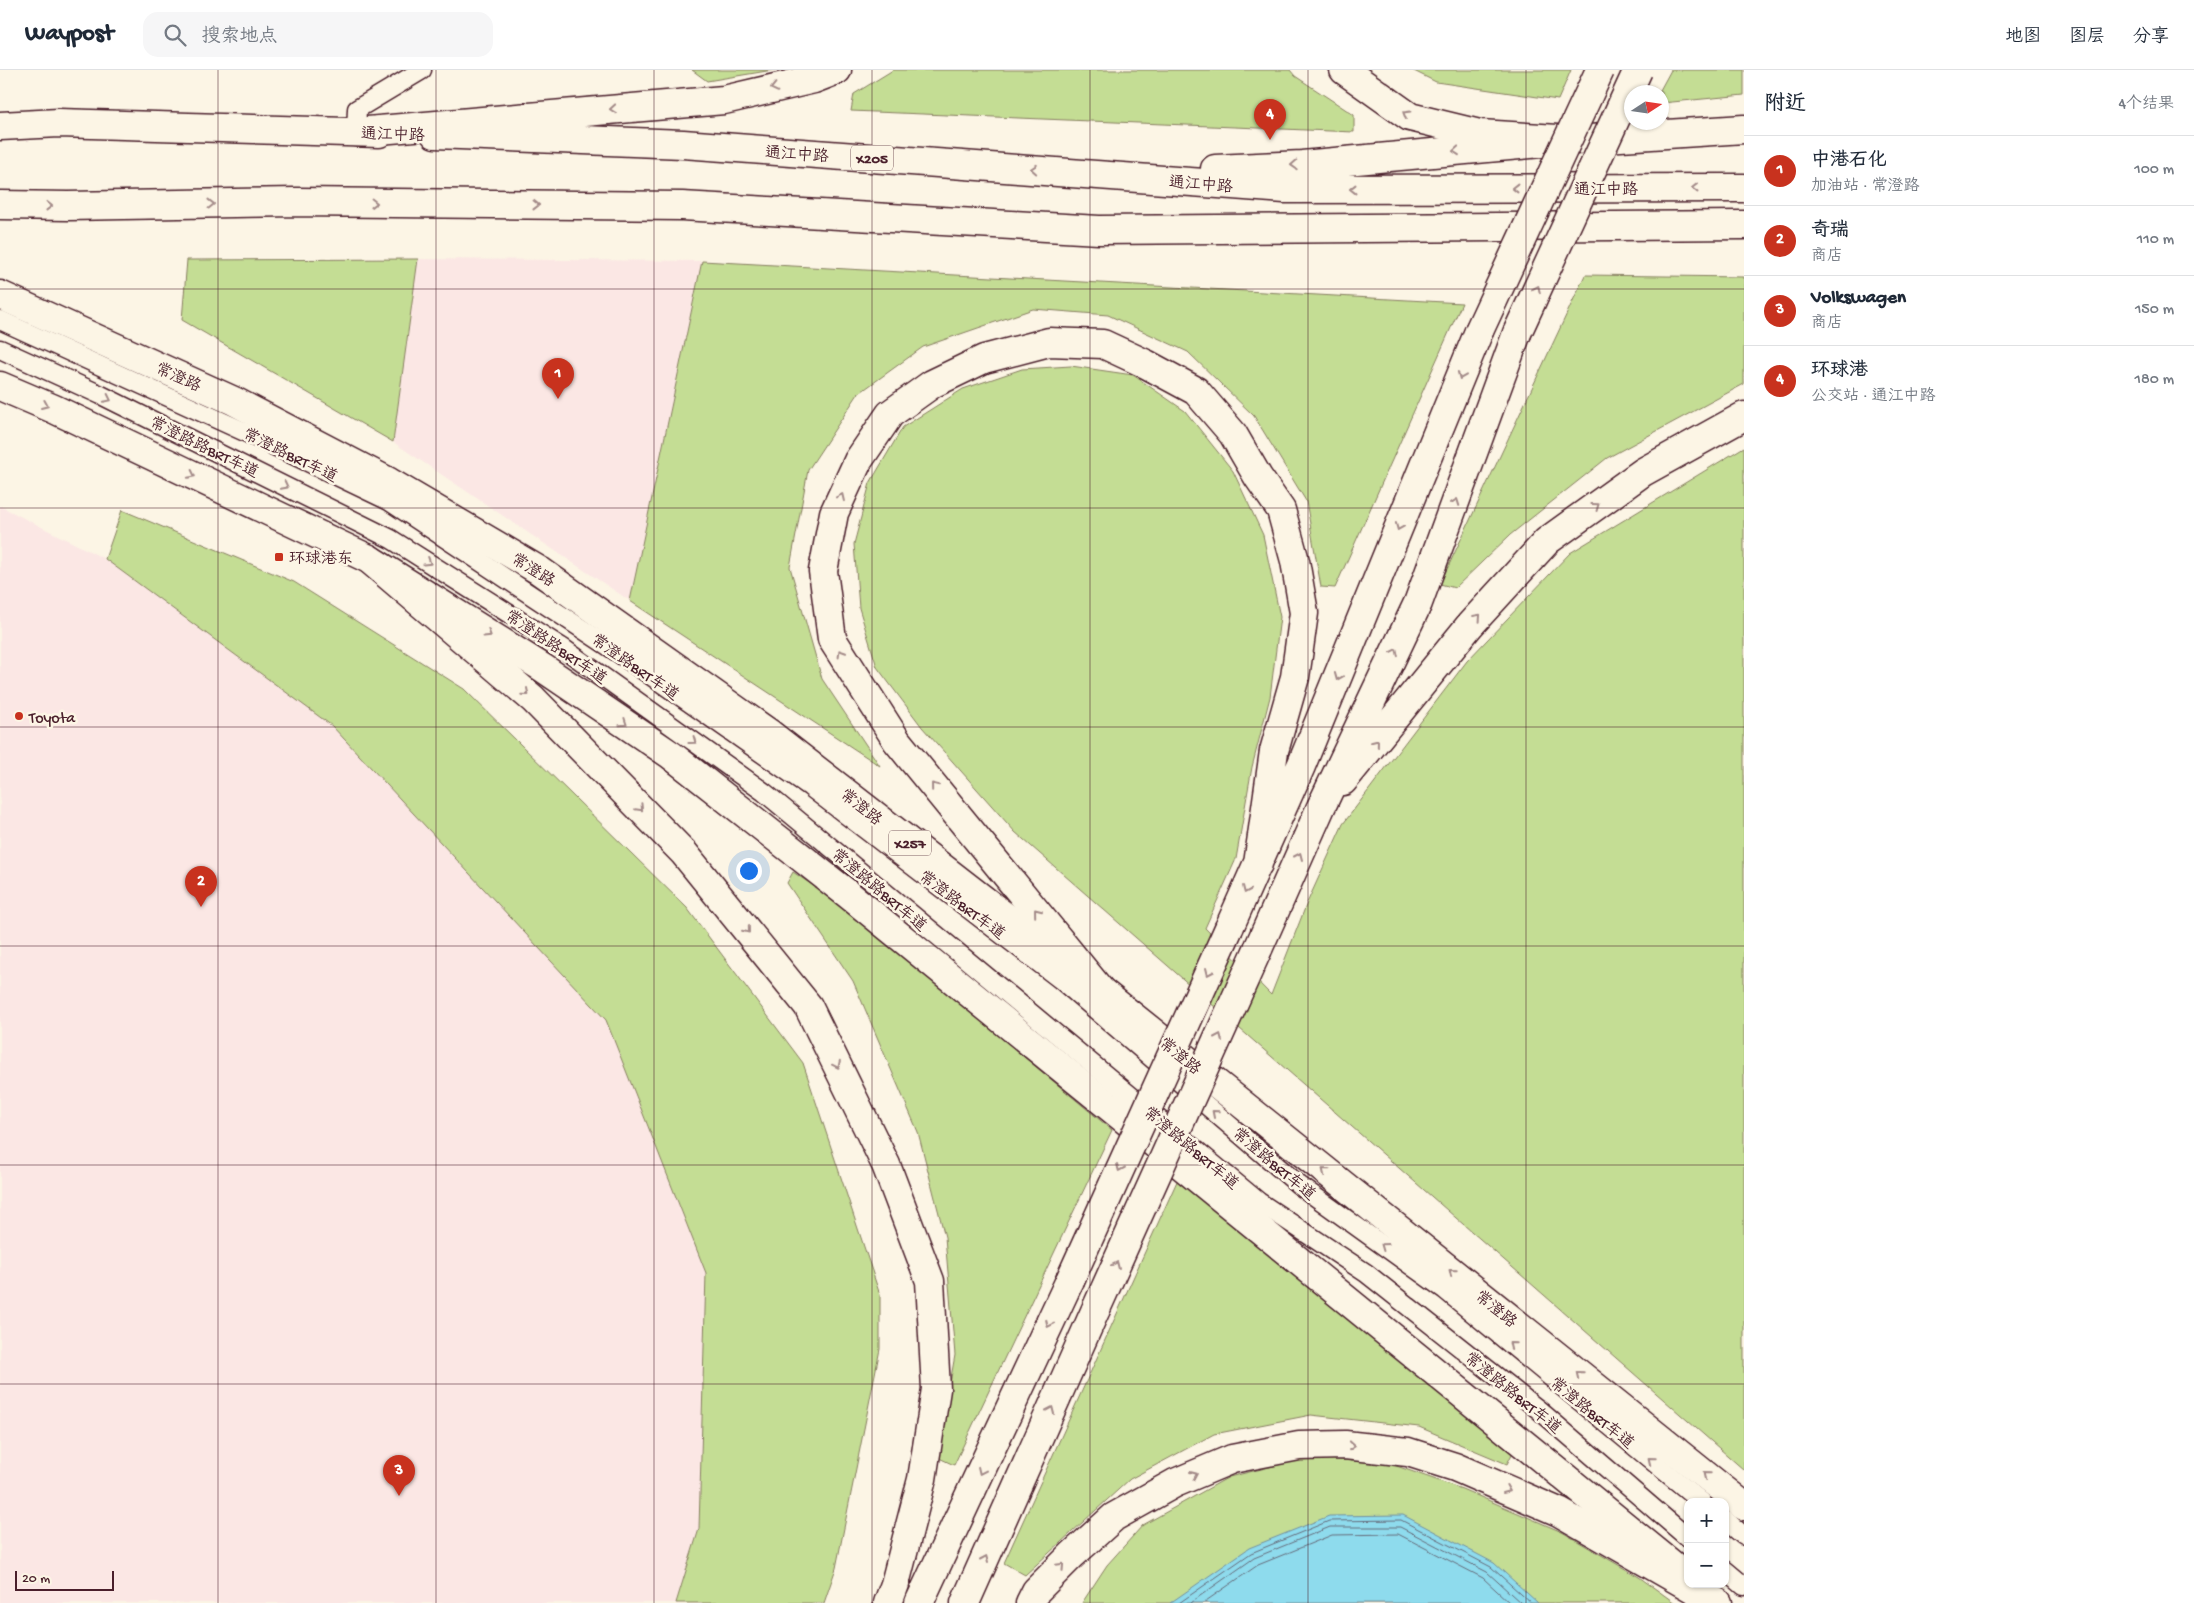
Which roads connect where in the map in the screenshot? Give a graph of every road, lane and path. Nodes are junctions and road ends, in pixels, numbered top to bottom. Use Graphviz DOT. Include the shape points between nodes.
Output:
graph roads {
  1 [pos="422,70"];
  2 [pos="837,70"];
  3 [pos="1344,70"];
  4 [pos="1600,70"];
  5 [pos="1638,70"];
  6 [pos="0,126"];
  7 [pos="1741,128"];
  8 [pos="356,132"];
  9 [pos="1574,140"];
  10 [pos="1076,172"];
  11 [pos="1744,188"];
  12 [pos="0,205"];
  13 [pos="1744,225"];
  14 [pos="0,295"];
  15 [pos="0,320"];
  16 [pos="0,349"];
  17 [pos="0,386"];
  18 [pos="1744,416"];
  19 [pos="369,559"];
  20 [pos="1321,807"];
  21 [pos="1258,864"];
  22 [pos="1100,991"];
  23 [pos="1697,1498"];
  24 [pos="1744,1506"];
  25 [pos="1729,1523"];
  26 [pos="1684,1535"];
  27 [pos="1744,1536"];
  28 [pos="1729,1573"];
  29 [pos="1684,1574"];
  30 [pos="1744,1586"];
  31 [pos="1701,1588"];
  32 [pos="888,1603"];
  33 [pos="919,1603"];
  34 [pos="965,1603"];
  35 [pos="1030,1603"];
  36 [pos="1719,1603"];
  1 -- 8 [label="lane" via="357,109"];
  2 -- 8 [label="main road, one-way" via="814,79 724,100"];
  9 -- 3 [label="main road, one-way" via="1480,134 1410,118"];
  4 -- 21 [label="main road, one-way, bridge" via="1479,331"];
  20 -- 5 [label="main road, one-way, bridge" via="1418,603 1517,333"];
  6 -- 8 [label="main road, 通江中路 / X205" via="59,124"];
  7 -- 9 [label="main road"];
  10 -- 8 [label="main road, 通江中路 / X205, one-way" via="683,144"];
  9 -- 10 [label="main road, one-way" via="1302,165"];
  11 -- 10 [label="main road, 通江中路 / X205, one-way" via="1285,189"];
  12 -- 13 [label="main road, one-way" via="298,202 682,206 1099,230"];
  14 -- 22 [label="main road, 常澄路 / X257" via="234,401 389,482 540,571 770,734"];
  23 -- 15 [label="lane, 常澄路BRT车道, one-way" via="1445,1290 1299,1185 1061,980 810,786 389,501"];
  16 -- 26 [label="lane, 常澄路路BRT车道, one-way" via="101,395 391,539 563,648 764,792 1259,1202 1374,1279 1539,1410"];
  17 -- 19 [label="main road, one-way"];
  20 -- 18 [label="main road, one-way" via="1470,625 1547,541 1642,472"];
  19 -- 29 [label="main road, one-way" via="543,668 671,755 849,895"];
  19 -- 32 [label="main road, one-way" via="533,699 684,853 808,1006 886,1165 930,1281 936,1389 922,1479"];
  34 -- 20 [label="main road, one-way, bridge"];
  22 -- 21 [label="main road, one-way" via="897,741 832,639 824,571 834,512 858,461 890,414 932,384 984,359 1049,342 1103,344 1196,391 1233,434 1280,510 1295,561 1304,613 1295,677 1274,751"];
  21 -- 33 [label="main road, one-way, bridge" via="1070,1280"];
  24 -- 22 [label="main road, 常澄路 / X257, one-way"];
  25 -- 27 [label="lane"];
  28 -- 30 [label="lane"];
  31 -- 36 [label="main road"];
  35 -- 36 [label="main road, one-way" via="1036,1592 1072,1554 1114,1517 1175,1484 1232,1459 1299,1446 1346,1445 1408,1452 1456,1467 1559,1512"];
}
